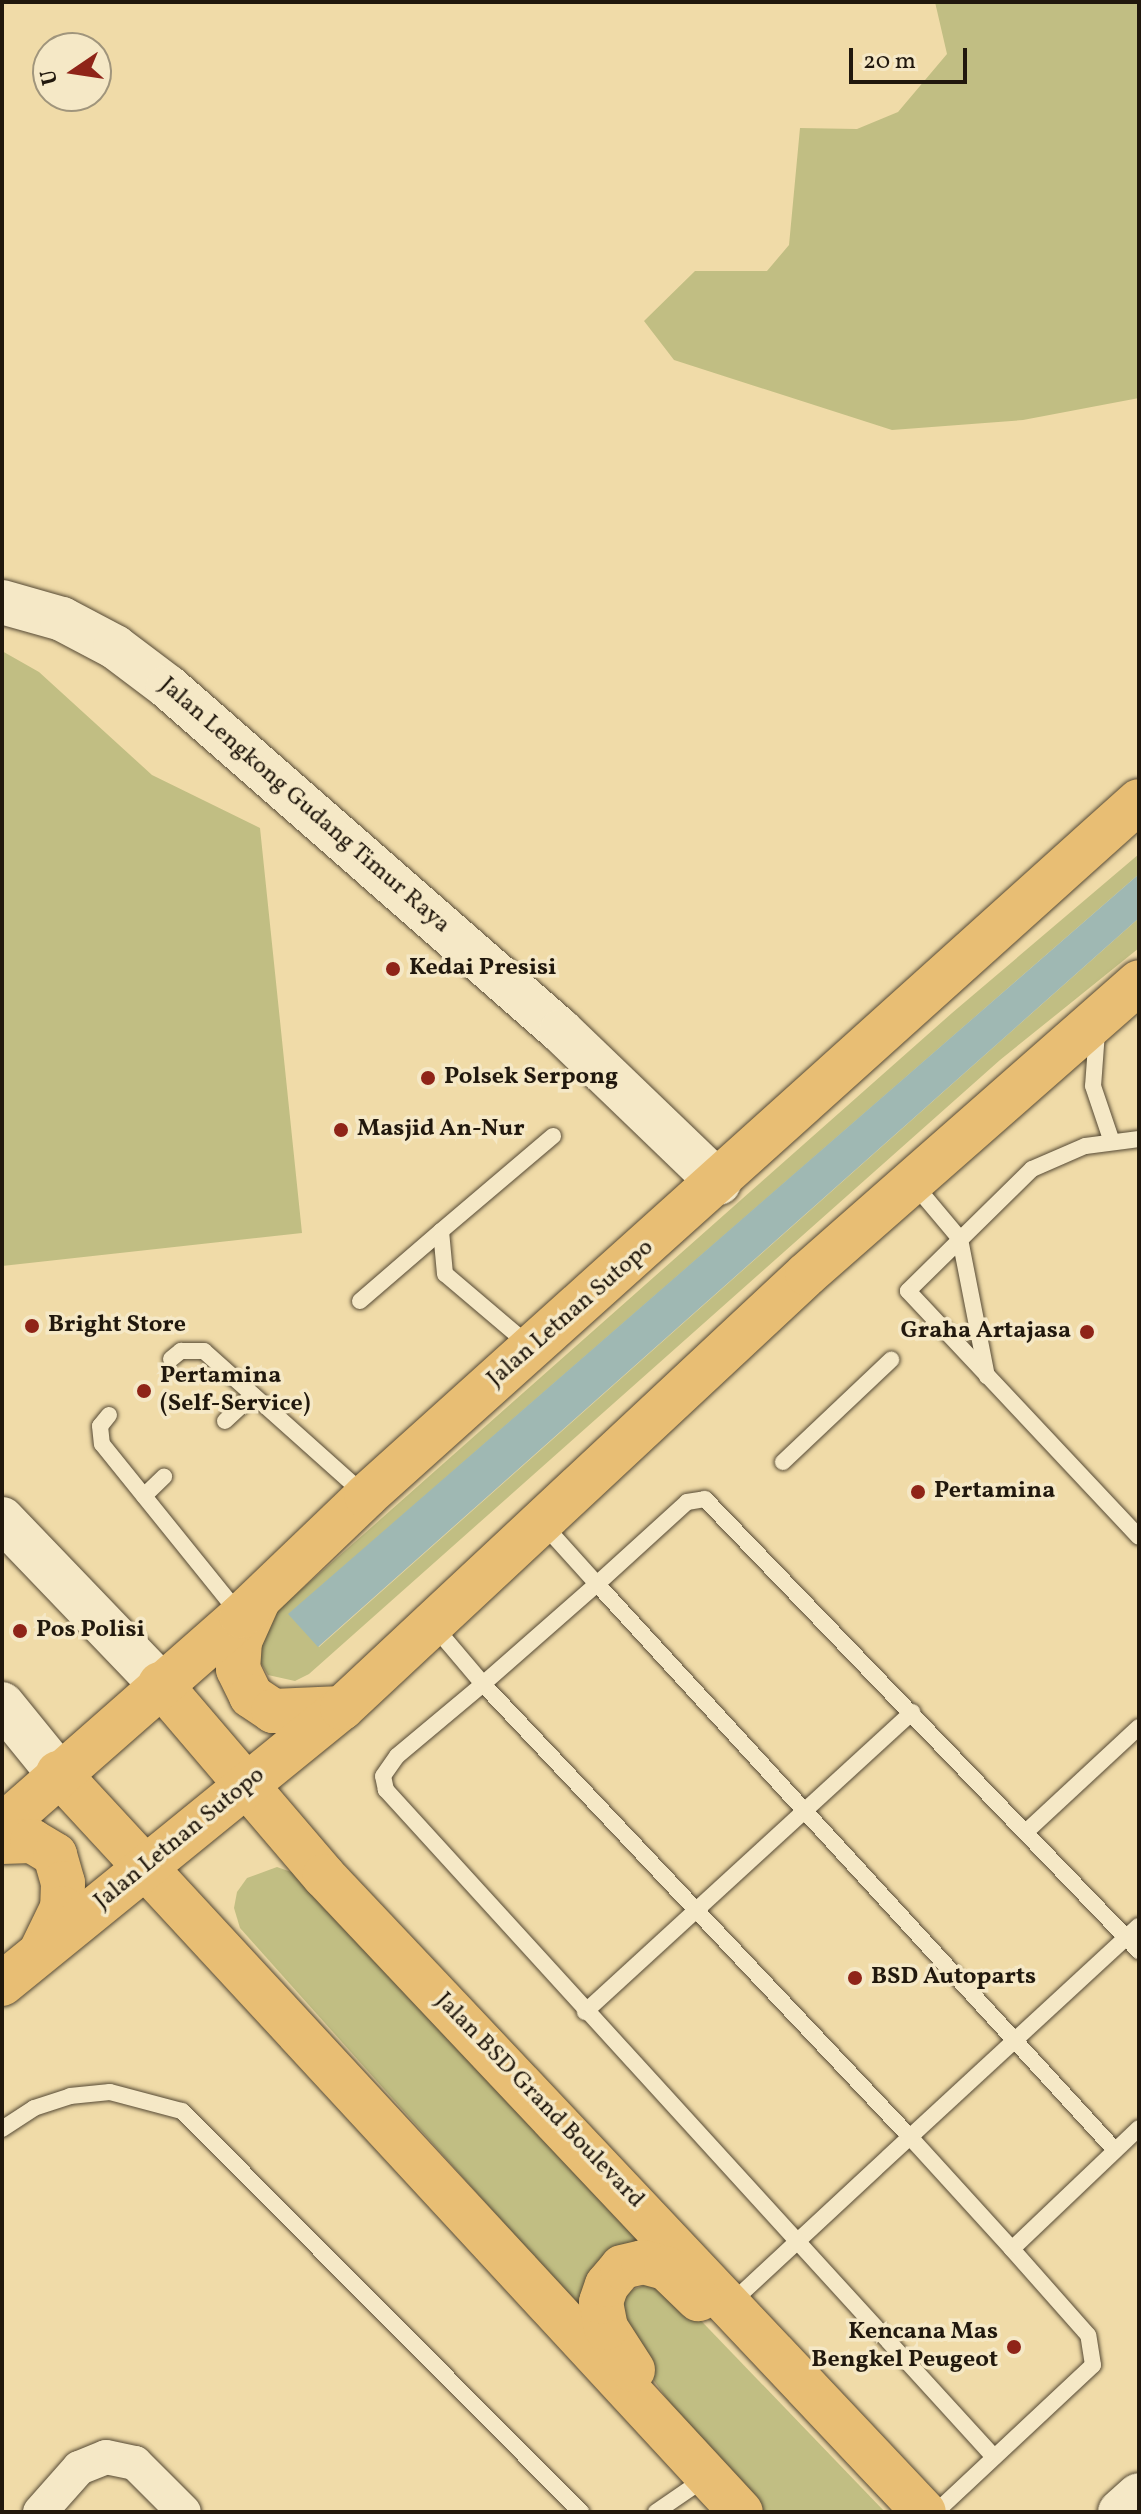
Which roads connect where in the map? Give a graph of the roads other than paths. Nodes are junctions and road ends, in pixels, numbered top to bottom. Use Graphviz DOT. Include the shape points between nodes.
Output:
graph roads {
  1 [pos="2,602"];
  2 [pos="1139,801"];
  3 [pos="1139,982"];
  4 [pos="1098,1018"];
  5 [pos="553,1136"];
  6 [pos="1139,1139"];
  7 [pos="1112,1142"];
  8 [pos="719,1183"];
  9 [pos="912,1183"];
  10 [pos="441,1231"];
  11 [pos="960,1239"];
  12 [pos="360,1301"];
  13 [pos="531,1347"];
  14 [pos="171,1359"];
  15 [pos="891,1360"];
  16 [pos="988,1377"];
  17 [pos="253,1395"];
  18 [pos="109,1415"];
  19 [pos="225,1421"];
  20 [pos="783,1462"];
  21 [pos="164,1477"];
  22 [pos="144,1496"];
  23 [pos="366,1496"];
  24 [pos="2,1519"];
  25 [pos="541,1521"];
  26 [pos="1139,1537"];
  27 [pos="597,1584"];
  28 [pos="252,1606"];
  29 [pos="432,1624"];
  30 [pos="160,1684"];
  31 [pos="483,1684"];
  32 [pos="2,1704"];
  33 [pos="342,1708"];
  34 [pos="912,1712"];
  35 [pos="1139,1727"];
  36 [pos="58,1773"];
  37 [pos="246,1785"];
  38 [pos="805,1810"];
  39 [pos="2,1826"];
  40 [pos="1028,1830"];
  41 [pos="2,1842"];
  42 [pos="146,1869"];
  43 [pos="693,1911"];
  44 [pos="1133,1932"];
  45 [pos="42,1950"];
  46 [pos="1139,1951"];
  47 [pos="2,1984"];
  48 [pos="585,2012"];
  49 [pos="1015,2036"];
  50 [pos="1139,2128"];
  51 [pos="2,2129"];
  52 [pos="910,2137"];
  53 [pos="1115,2150"];
  54 [pos="799,2240"];
  55 [pos="1012,2249"];
  56 [pos="730,2304"];
  57 [pos="835,2414"];
  58 [pos="994,2457"];
  59 [pos="709,2476"];
  60 [pos="1139,2495"];
  61 [pos="40,2512"];
  62 [pos="184,2512"];
  63 [pos="581,2512"];
  64 [pos="656,2512"];
  65 [pos="741,2512"];
  66 [pos="924,2512"];
  67 [pos="936,2512"];
  68 [pos="1120,2512"];
  1 -- 8 [label="street, Jalan Lengkong Gudang Timur Raya" via="62,619 115,647 168,687 550,1020"];
  2 -- 8 [label="main road, Jalan Letnan Sutopo"];
  3 -- 4 [label="main road, Jalan Letnan Sutopo"];
  4 -- 7 [label="lane" via="1093,1086"];
  4 -- 9 [label="main road, Jalan Letnan Sutopo"];
  5 -- 10 [label="lane"];
  6 -- 7 [label="lane"];
  7 -- 11 [label="lane" via="1085,1146 1032,1169"];
  8 -- 13 [label="main road, Jalan Letnan Sutopo"];
  9 -- 11 [label="lane"];
  9 -- 25 [label="main road, Jalan Letnan Sutopo"];
  10 -- 12 [label="lane"];
  10 -- 13 [label="lane" via="445,1274"];
  11 -- 16 [label="lane"];
  11 -- 16 [label="lane" via="908,1291"];
  13 -- 23 [label="main road, Jalan Letnan Sutopo"];
  14 -- 17 [label="lane" via="196,1347"];
  15 -- 20 [label="lane"];
  16 -- 26 [label="lane"];
  17 -- 19 [label="lane"];
  17 -- 23 [label="lane"];
  18 -- 22 [label="lane" via="100,1426 102,1444"];
  21 -- 22 [label="lane"];
  22 -- 28 [label="lane"];
  23 -- 28 [label="main road, Jalan Letnan Sutopo"];
  24 -- 30 [label="street"];
  25 -- 27 [label="lane"];
  25 -- 29 [label="main road, Jalan Letnan Sutopo"];
  27 -- 31 [label="lane"];
  27 -- 34 [label="lane" via="687,1502 705,1499"];
  27 -- 38 [label="lane"];
  28 -- 30 [label="main road, Jalan Letnan Sutopo"];
  28 -- 33 [label="main road" via="240,1641 238,1669 251,1696 273,1711"];
  29 -- 31 [label="lane"];
  29 -- 33 [label="main road, Jalan Letnan Sutopo"];
  30 -- 36 [label="main road, Jalan Letnan Sutopo"];
  30 -- 37 [label="main road, Jalan BSD Grand Boulevard"];
  31 -- 43 [label="lane"];
  31 -- 48 [label="lane" via="397,1756 383,1776 386,1790"];
  32 -- 36 [label="street"];
  33 -- 37 [label="main road, Jalan Letnan Sutopo"];
  34 -- 38 [label="lane"];
  34 -- 40 [label="lane"];
  35 -- 40 [label="lane"];
  36 -- 39 [label="main road, Jalan Letnan Sutopo"];
  36 -- 42 [label="main road"];
  37 -- 42 [label="main road, Jalan Letnan Sutopo"];
  37 -- 56 [label="main road, Jalan BSD Grand Boulevard" via="324,1876"];
  38 -- 43 [label="lane"];
  38 -- 49 [label="lane"];
  40 -- 44 [label="lane"];
  41 -- 45 [label="main road" via="32,1841 55,1855 63,1883 62,1908"];
  42 -- 45 [label="main road, Jalan Letnan Sutopo"];
  42 -- 59 [label="main road"];
  43 -- 48 [label="lane"];
  43 -- 52 [label="lane"];
  44 -- 46 [label="lane"];
  44 -- 49 [label="lane"];
  45 -- 47 [label="main road, Jalan Letnan Sutopo"];
  48 -- 54 [label="lane"];
  49 -- 52 [label="lane"];
  49 -- 53 [label="lane"];
  50 -- 53 [label="lane"];
  51 -- 63 [label="lane" via="34,2108 83,2095 135,2096 182,2111"];
  52 -- 54 [label="lane"];
  52 -- 55 [label="lane"];
  53 -- 55 [label="lane"];
  54 -- 56 [label="lane"];
  54 -- 58 [label="lane"];
  55 -- 58 [label="lane" via="1088,2335 1093,2365"];
  56 -- 57 [label="main road, Jalan BSD Grand Boulevard"];
  57 -- 59 [label="main road" via="758,2357 666,2268 643,2262 622,2267 601,2302 606,2328"];
  57 -- 66 [label="main road, Jalan BSD Grand Boulevard"];
  58 -- 67 [label="lane"];
  59 -- 64 [label="lane"];
  59 -- 65 [label="main road"];
  60 -- 68 [label="street"];
  61 -- 62 [label="street" via="79,2468 106,2457 135,2463"];
}
